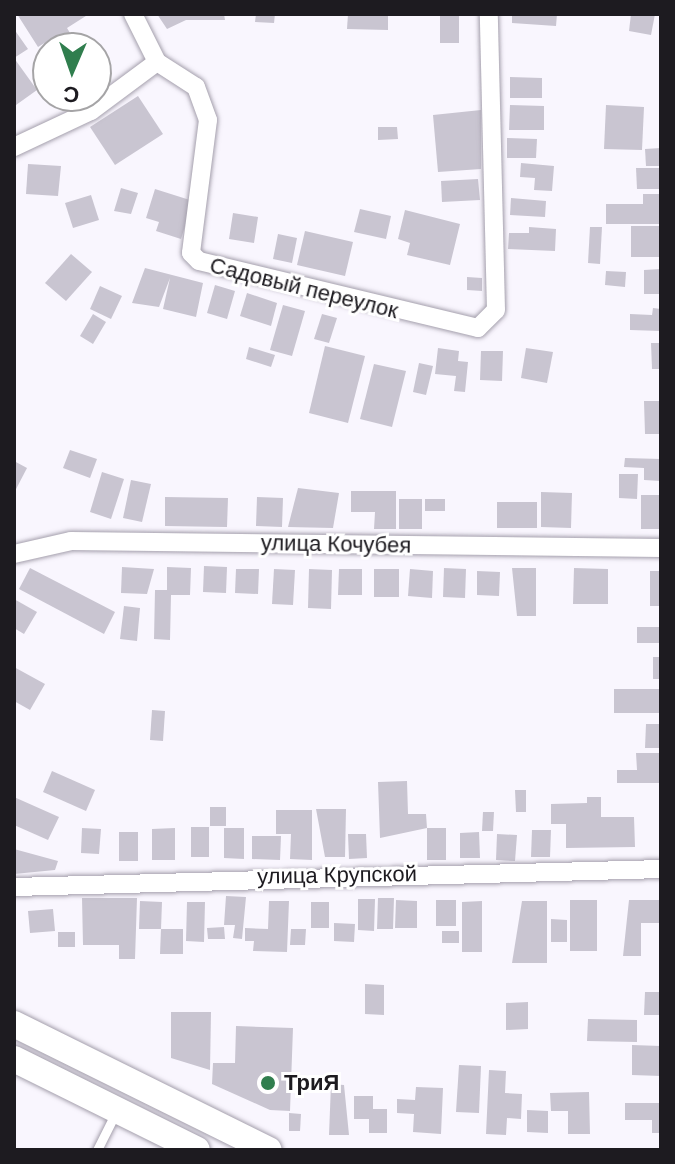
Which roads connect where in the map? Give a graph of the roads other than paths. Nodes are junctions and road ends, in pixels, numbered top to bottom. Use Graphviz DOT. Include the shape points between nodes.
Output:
graph roads {
  1 [pos="133,14"];
  2 [pos="489,14"];
  3 [pos="157,62"];
  4 [pos="14,147"];
  5 [pos="661,548"];
  6 [pos="14,554"];
  7 [pos="661,869"];
  8 [pos="14,887"];
  9 [pos="14,1024"];
  10 [pos="14,1059"];
  11 [pos="117,1111"];
  12 [pos="97,1150"];
  13 [pos="197,1150"];
  14 [pos="269,1150"];
  1 -- 3 [label="street"];
  2 -- 3 [label="street, Садовый переулок" via="496,310 478,328 199,261 191,253 208,120 196,87"];
  3 -- 4 [label="street" via="91,111"];
  5 -- 6 [label="street, улица Кочубея" via="71,541"];
  7 -- 8 [label="street, улица Крупской"];
  9 -- 14 [label="main road"];
  10 -- 11 [label="main road"];
  11 -- 12 [label="lane"];
  11 -- 13 [label="main road"];
}
